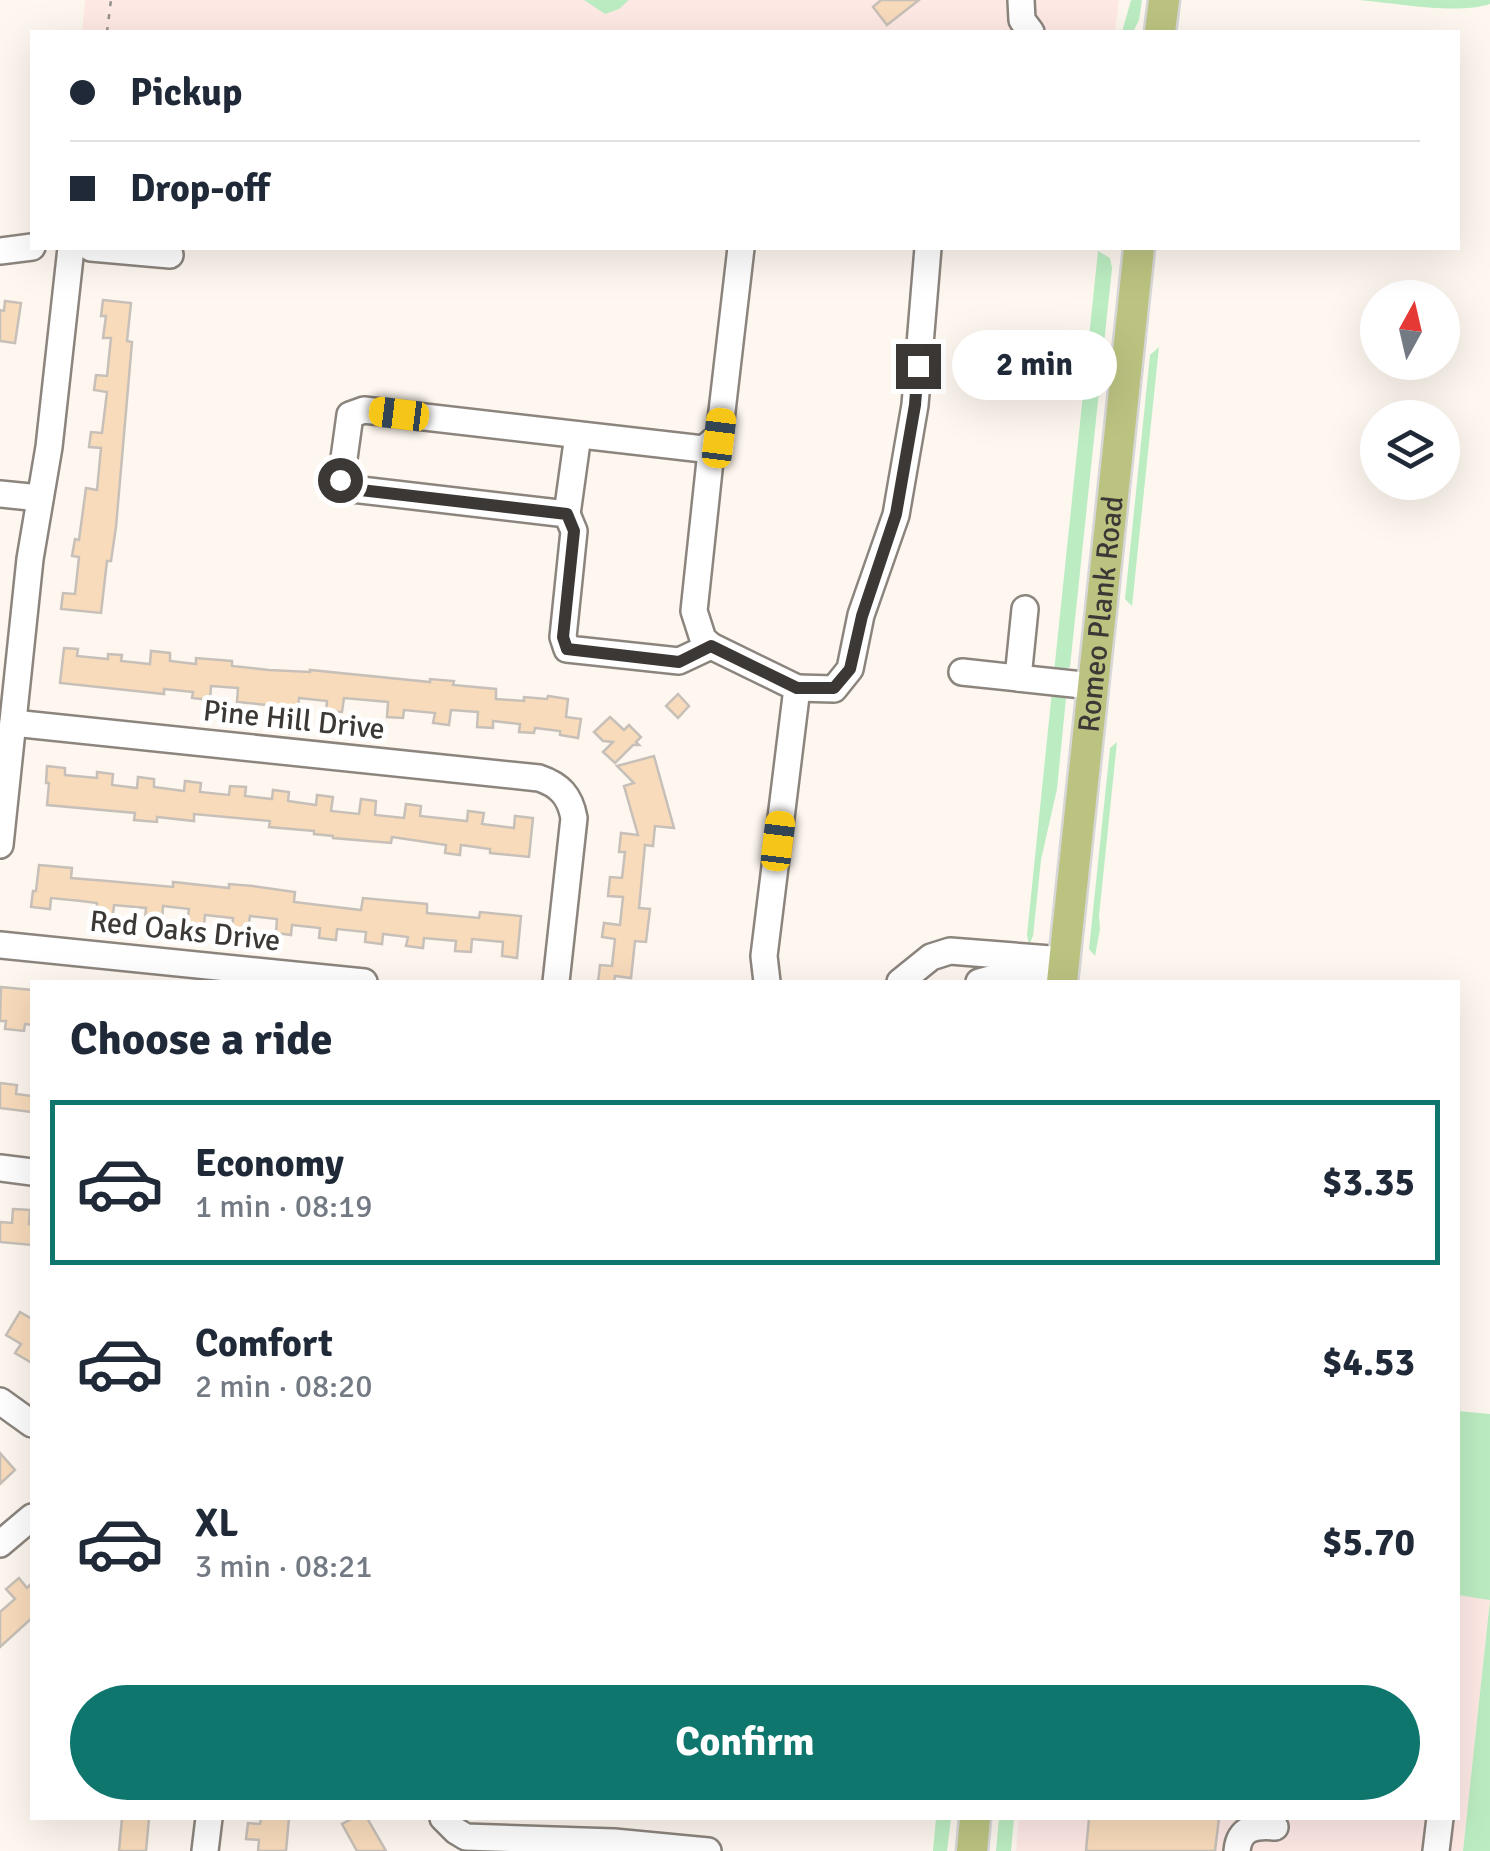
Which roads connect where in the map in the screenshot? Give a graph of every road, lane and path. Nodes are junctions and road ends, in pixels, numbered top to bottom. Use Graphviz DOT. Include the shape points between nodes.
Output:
graph roads {
  1 [pos="111,0"];
  2 [pos="1020,0"];
  3 [pos="1164,0"];
  4 [pos="107,30"];
  5 [pos="1030,30"];
  6 [pos="1160,30"];
  7 [pos="30,247"];
  8 [pos="71,250"];
  9 [pos="114,250"];
  10 [pos="741,250"];
  11 [pos="928,250"];
  12 [pos="1138,250"];
  13 [pos="0,251"];
  14 [pos="170,255"];
  15 [pos="578,436"];
  16 [pos="712,442"];
  17 [pos="0,494"];
  18 [pos="40,498"];
  19 [pos="567,514"];
  20 [pos="1025,610"];
  21 [pos="711,646"];
  22 [pos="962,672"];
  23 [pos="1018,678"];
  24 [pos="1092,686"];
  25 [pos="797,688"];
  26 [pos="13,724"];
  27 [pos="0,845"];
  28 [pos="0,945"];
  29 [pos="980,953"];
  30 [pos="1061,975"];
  31 [pos="295,979"];
  32 [pos="556,980"];
  33 [pos="766,980"];
  34 [pos="903,980"];
  35 [pos="981,980"];
  36 [pos="985,980"];
  37 [pos="0,1168"];
  38 [pos="30,1172"];
  39 [pos="0,1401"];
  40 [pos="30,1423"];
  41 [pos="30,1519"];
  42 [pos="0,1544"];
  43 [pos="209,1820"];
  44 [pos="445,1820"];
  45 [pos="975,1820"];
  46 [pos="1440,1820"];
  47 [pos="1275,1828"];
  48 [pos="1238,1836"];
  49 [pos="205,1851"];
  50 [pos="708,1851"];
  51 [pos="972,1851"];
  52 [pos="1436,1851"];
  1 -- 4 [label="path"];
  2 -- 5 [label="street"];
  3 -- 6 [label="main road"];
  7 -- 13 [label="street"];
  8 -- 18 [label="street"];
  9 -- 14 [label="street"];
  10 -- 16 [label="street" via="719,438"];
  11 -- 25 [label="street" via="915,405 896,514 850,669 834,688"];
  12 -- 24 [label="main road, Romeo Plank Road"];
  15 -- 16 [label="street" via="703,448"];
  15 -- 19 [label="street"];
  15 -- 19 [label="street" via="364,410 350,415 340,480 352,489"];
  16 -- 21 [label="street" via="694,611"];
  17 -- 18 [label="street"];
  18 -- 26 [label="street"];
  19 -- 21 [label="street" via="574,531 567,649 679,662"];
  20 -- 23 [label="street"];
  21 -- 25 [label="street"];
  22 -- 23 [label="street"];
  23 -- 24 [label="street"];
  24 -- 30 [label="main road, Romeo Plank Road"];
  25 -- 33 [label="street"];
  26 -- 27 [label="street"];
  26 -- 32 [label="street, Pine Hill Drive" via="553,782 574,818"];
  28 -- 31 [label="street, Red Oaks Drive"];
  29 -- 30 [label="street"];
  29 -- 34 [label="street" via="939,952"];
  29 -- 35 [label="street"];
  30 -- 36 [label="street"];
  37 -- 38 [label="street"];
  39 -- 40 [label="street"];
  41 -- 42 [label="street"];
  43 -- 49 [label="street"];
  44 -- 50 [label="street" via="466,1836"];
  45 -- 51 [label="main road"];
  46 -- 52 [label="street"];
  47 -- 48 [label="street" via="1254,1826"];
}
